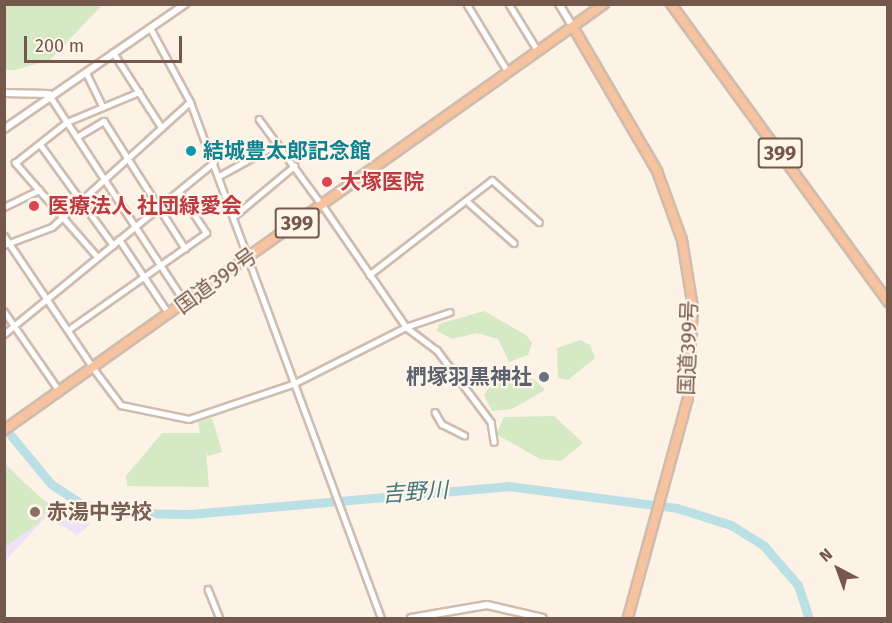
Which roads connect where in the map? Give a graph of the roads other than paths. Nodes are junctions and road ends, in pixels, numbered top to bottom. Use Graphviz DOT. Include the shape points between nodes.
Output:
graph roads {
  1 [pos="184,4"];
  2 [pos="466,4"];
  3 [pos="509,4"];
  4 [pos="559,4"];
  5 [pos="604,4"];
  6 [pos="671,4"];
  7 [pos="573,27"];
  8 [pos="150,28"];
  9 [pos="113,52"];
  10 [pos="538,52"];
  11 [pos="85,70"];
  12 [pos="508,72"];
  13 [pos="139,92"];
  14 [pos="4,93"];
  15 [pos="49,94"];
  16 [pos="190,102"];
  17 [pos="103,107"];
  18 [pos="259,119"];
  19 [pos="67,122"];
  20 [pos="162,128"];
  21 [pos="4,129"];
  22 [pos="77,137"];
  23 [pos="40,144"];
  24 [pos="277,144"];
  25 [pos="127,157"];
  26 [pos="214,162"];
  27 [pos="294,166"];
  28 [pos="219,176"];
  29 [pos="103,177"];
  30 [pos="39,190"];
  31 [pos="179,192"];
  32 [pos="80,196"];
  33 [pos="469,203"];
  34 [pos="322,205"];
  35 [pos="4,207"];
  36 [pos="159,207"];
  37 [pos="61,215"];
  38 [pos="233,217"];
  39 [pos="539,222"];
  40 [pos="135,226"];
  41 [pos="4,236"];
  42 [pos="119,239"];
  43 [pos="514,243"];
  44 [pos="7,244"];
  45 [pos="112,245"];
  46 [pos="185,248"];
  47 [pos="97,258"];
  48 [pos="247,258"];
  49 [pos="161,264"];
  50 [pos="369,275"];
  51 [pos="144,276"];
  52 [pos="47,299"];
  53 [pos="888,302"];
  54 [pos="186,303"];
  55 [pos="4,311"];
  56 [pos="450,312"];
  57 [pos="170,314"];
  58 [pos="14,325"];
  59 [pos="406,327"];
  60 [pos="68,330"];
  61 [pos="4,334"];
  62 [pos="94,369"];
  63 [pos="293,384"];
  64 [pos="60,392"];
  65 [pos="435,412"];
  66 [pos="4,430"];
  67 [pos="464,435"];
  68 [pos="494,442"];
  69 [pos="208,589"];
  70 [pos="219,618"];
  71 [pos="381,618"];
  72 [pos="411,618"];
  73 [pos="543,618"];
  74 [pos="628,618"];
  1 -- 8 [label="main road"];
  2 -- 12 [label="street"];
  3 -- 10 [label="street"];
  4 -- 7 [label="main road"];
  5 -- 7 [label="highway, 国道399号 / 399"];
  6 -- 53 [label="highway, 399"];
  7 -- 10 [label="highway, 国道399号 / 399"];
  7 -- 74 [label="highway, 国道399号" via="644,143 670,202 687,263 693,308 690,380"];
  8 -- 9 [label="main road"];
  8 -- 16 [label="street"];
  9 -- 11 [label="main road"];
  9 -- 13 [label="street"];
  10 -- 12 [label="highway, 国道399号 / 399"];
  11 -- 15 [label="main road"];
  11 -- 17 [label="street"];
  12 -- 34 [label="highway, 国道399号 / 399"];
  13 -- 17 [label="street"];
  13 -- 20 [label="street"];
  14 -- 15 [label="main road"];
  15 -- 19 [label="street"];
  15 -- 21 [label="main road"];
  16 -- 20 [label="street"];
  16 -- 26 [label="street"];
  17 -- 19 [label="street"];
  18 -- 24 [label="street"];
  19 -- 22 [label="street"];
  19 -- 23 [label="street"];
  20 -- 25 [label="street"];
  22 -- 25 [label="street" via="104,121"];
  22 -- 29 [label="street"];
  23 -- 30 [label="street" via="15,163"];
  23 -- 32 [label="street"];
  24 -- 27 [label="street"];
  24 -- 28 [label="street"];
  25 -- 29 [label="street"];
  25 -- 36 [label="street"];
  26 -- 28 [label="street"];
  26 -- 31 [label="street"];
  27 -- 34 [label="street"];
  27 -- 38 [label="street"];
  28 -- 38 [label="street"];
  29 -- 32 [label="street"];
  29 -- 40 [label="street"];
  30 -- 35 [label="street"];
  30 -- 37 [label="street"];
  31 -- 36 [label="street"];
  31 -- 46 [label="street" via="206,233"];
  32 -- 37 [label="street"];
  32 -- 45 [label="street"];
  33 -- 39 [label="street" via="492,180"];
  33 -- 43 [label="street"];
  33 -- 50 [label="street"];
  34 -- 48 [label="highway, 国道399号 / 399"];
  34 -- 50 [label="street"];
  36 -- 40 [label="street"];
  36 -- 46 [label="street"];
  37 -- 44 [label="street" via="52,227"];
  37 -- 47 [label="street"];
  38 -- 48 [label="street"];
  40 -- 42 [label="street"];
  40 -- 49 [label="street"];
  41 -- 44 [label="street"];
  42 -- 45 [label="street"];
  42 -- 51 [label="street"];
  44 -- 52 [label="street"];
  45 -- 47 [label="street"];
  46 -- 49 [label="street"];
  47 -- 52 [label="street"];
  48 -- 54 [label="highway, 国道399号 / 399"];
  48 -- 63 [label="street"];
  49 -- 51 [label="street"];
  49 -- 54 [label="street"];
  50 -- 59 [label="street"];
  51 -- 57 [label="street"];
  51 -- 60 [label="street"];
  52 -- 58 [label="street"];
  52 -- 60 [label="street"];
  54 -- 57 [label="highway, 国道399号 / 399"];
  55 -- 58 [label="street"];
  56 -- 59 [label="street"];
  57 -- 62 [label="highway, 国道399号 / 399"];
  58 -- 61 [label="street"];
  58 -- 64 [label="street"];
  59 -- 63 [label="street"];
  59 -- 68 [label="street" via="437,350 491,422"];
  60 -- 62 [label="street"];
  62 -- 63 [label="street" via="121,405 181,420"];
  62 -- 64 [label="highway, 国道399号 / 399"];
  63 -- 71 [label="street"];
  64 -- 66 [label="highway, 国道399号 / 399"];
  65 -- 67 [label="street" via="442,424"];
  69 -- 70 [label="street"];
  72 -- 73 [label="main road" via="487,605"];
}
